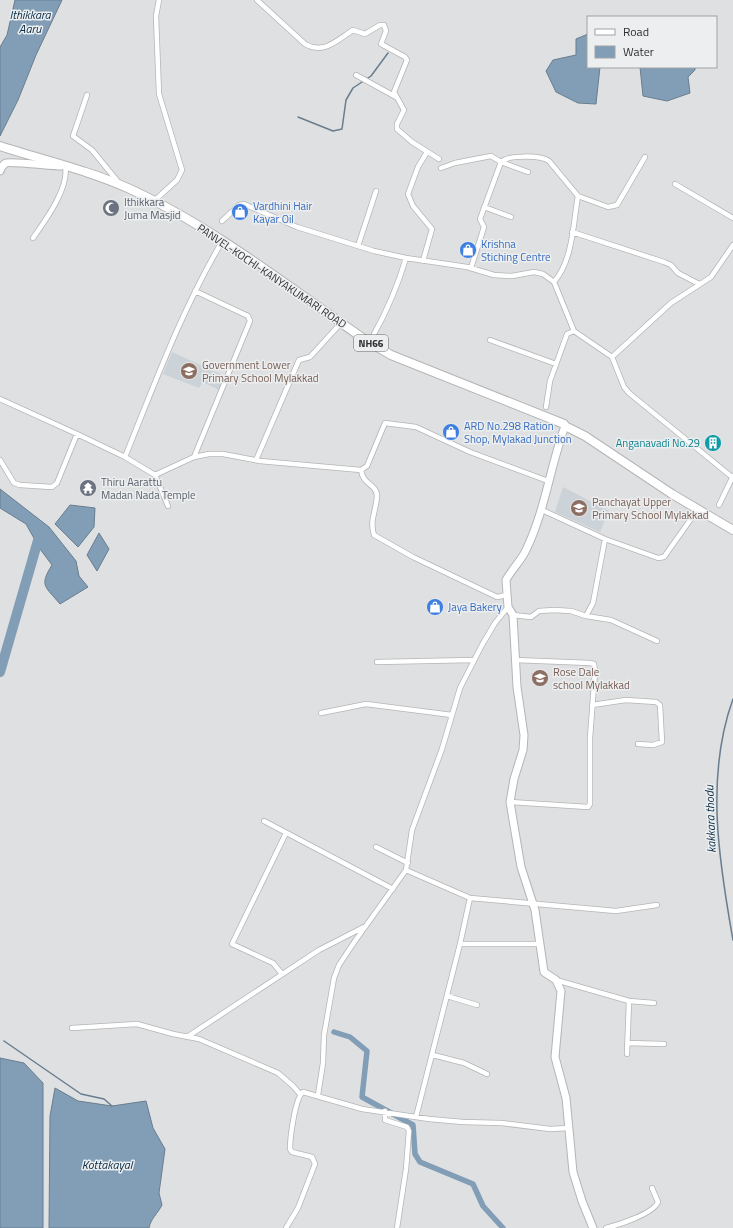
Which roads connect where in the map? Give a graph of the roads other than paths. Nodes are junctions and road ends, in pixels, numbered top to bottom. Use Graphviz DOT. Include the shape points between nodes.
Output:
graph roads {
  1 [pos="159,0"];
  2 [pos="260,1"];
  3 [pos="356,75"];
  4 [pos="88,95"];
  5 [pos="396,97"];
  6 [pos="0,146"];
  7 [pos="426,152"];
  8 [pos="645,157"];
  9 [pos="439,159"];
  10 [pos="501,162"];
  11 [pos="65,166"];
  12 [pos="441,168"];
  13 [pos="0,171"];
  14 [pos="528,172"];
  15 [pos="675,184"];
  16 [pos="120,185"];
  17 [pos="376,191"];
  18 [pos="578,196"];
  19 [pos="154,201"];
  20 [pos="484,207"];
  21 [pos="511,217"];
  22 [pos="733,218"];
  23 [pos="222,221"];
  24 [pos="572,232"];
  25 [pos="33,238"];
  26 [pos="223,240"];
  27 [pos="733,245"];
  28 [pos="358,246"];
  29 [pos="406,258"];
  30 [pos="423,260"];
  31 [pos="471,268"];
  32 [pos="554,282"];
  33 [pos="699,284"];
  34 [pos="195,291"];
  35 [pos="341,323"];
  36 [pos="574,331"];
  37 [pos="374,334"];
  38 [pos="490,340"];
  39 [pos="612,357"];
  40 [pos="556,364"];
  41 [pos="0,399"];
  42 [pos="546,406"];
  43 [pos="565,426"];
  44 [pos="77,434"];
  45 [pos="125,457"];
  46 [pos="194,457"];
  47 [pos="0,460"];
  48 [pos="256,460"];
  49 [pos="361,470"];
  50 [pos="155,475"];
  51 [pos="733,477"];
  52 [pos="548,481"];
  53 [pos="719,505"];
  54 [pos="168,506"];
  55 [pos="698,509"];
  56 [pos="542,510"];
  57 [pos="733,530"];
  58 [pos="605,539"];
  59 [pos="507,596"];
  60 [pos="508,607"];
  61 [pos="513,616"];
  62 [pos="586,616"];
  63 [pos="657,640"];
  64 [pos="474,660"];
  65 [pos="515,660"];
  66 [pos="377,662"];
  67 [pos="592,705"];
  68 [pos="321,713"];
  69 [pos="452,715"];
  70 [pos="638,744"];
  71 [pos="510,802"];
  72 [pos="264,821"];
  73 [pos="286,833"];
  74 [pos="376,847"];
  75 [pos="408,863"];
  76 [pos="406,870"];
  77 [pos="393,889"];
  78 [pos="470,898"];
  79 [pos="532,904"];
  80 [pos="657,905"];
  81 [pos="364,927"];
  82 [pos="460,944"];
  83 [pos="540,944"];
  84 [pos="282,974"];
  85 [pos="556,980"];
  86 [pos="447,996"];
  87 [pos="629,1001"];
  88 [pos="654,1004"];
  89 [pos="476,1005"];
  90 [pos="72,1028"];
  91 [pos="187,1037"];
  92 [pos="627,1043"];
  93 [pos="664,1044"];
  94 [pos="627,1054"];
  95 [pos="433,1055"];
  96 [pos="487,1074"];
  97 [pos="300,1094"];
  98 [pos="318,1095"];
  99 [pos="385,1111"];
  100 [pos="416,1117"];
  101 [pos="569,1128"];
  102 [pos="652,1188"];
  103 [pos="286,1228"];
  104 [pos="397,1228"];
  105 [pos="593,1228"];
  106 [pos="606,1228"];
  1 -- 19 [label="street" via="156,16 159,94 182,170 177,180"];
  2 -- 5 [label="street" via="305,44 314,49 325,48 353,30 366,34 383,24 386,32 381,44 407,60 395,90"];
  3 -- 5 [label="street"];
  4 -- 16 [label="street" via="73,136 92,150"];
  5 -- 7 [label="street" via="404,110 397,124 399,133"];
  6 -- 11 [label="highway, PANVEL-KOCHI-KANYAKUMARI ROAD / NH66"];
  7 -- 9 [label="street"];
  7 -- 30 [label="street" via="408,194 413,206 432,229"];
  8 -- 18 [label="street" via="617,205 608,207"];
  10 -- 12 [label="street" via="491,156"];
  10 -- 14 [label="street"];
  10 -- 18 [label="street" via="508,157 547,159"];
  10 -- 20 [label="street"];
  11 -- 13 [label="main road" via="10,162 4,164"];
  11 -- 16 [label="highway, PANVEL-KOCHI-KANYAKUMARI ROAD / NH66"];
  11 -- 25 [label="street" via="67,174 56,200"];
  15 -- 22 [label="street"];
  16 -- 19 [label="highway, PANVEL-KOCHI-KANYAKUMARI ROAD / NH66"];
  17 -- 28 [label="street"];
  18 -- 24 [label="street"];
  19 -- 26 [label="highway, PANVEL-KOCHI-KANYAKUMARI ROAD / NH66"];
  20 -- 21 [label="street"];
  20 -- 31 [label="street" via="480,219 484,227"];
  23 -- 28 [label="street" via="239,205 244,204 297,227"];
  24 -- 32 [label="street" via="566,259"];
  24 -- 33 [label="street" via="664,262"];
  26 -- 34 [label="street"];
  26 -- 35 [label="highway, PANVEL-KOCHI-KANYAKUMARI ROAD / NH66"];
  27 -- 33 [label="street" via="716,272"];
  28 -- 29 [label="street"];
  29 -- 30 [label="street"];
  29 -- 37 [label="street" via="389,306"];
  30 -- 31 [label="street"];
  31 -- 32 [label="street" via="494,275 512,276 537,272"];
  32 -- 36 [label="street"];
  33 -- 39 [label="street" via="671,303"];
  34 -- 45 [label="street" via="168,348"];
  34 -- 46 [label="street" via="248,316 250,321"];
  35 -- 43 [label="highway, PANVEL-KOCHI-KANYAKUMARI ROAD / NH66" via="391,355"];
  35 -- 48 [label="street" via="310,357 299,360"];
  36 -- 39 [label="street"];
  36 -- 40 [label="street" via="566,335"];
  38 -- 40 [label="street"];
  39 -- 51 [label="street" via="629,393"];
  40 -- 42 [label="street"];
  41 -- 44 [label="street"];
  43 -- 52 [label="main road"];
  43 -- 55 [label="highway, PANVEL-KOCHI-KANYAKUMARI ROAD / NH66" via="585,436"];
  44 -- 45 [label="street"];
  44 -- 47 [label="street" via="57,483 52,487 14,483"];
  45 -- 50 [label="street"];
  46 -- 48 [label="street" via="222,454"];
  46 -- 50 [label="street"];
  48 -- 49 [label="street"];
  49 -- 52 [label="street" via="367,466 385,423 416,427 470,452"];
  49 -- 59 [label="street" via="365,483 373,487 377,494 372,518 374,535 412,557 497,597"];
  50 -- 54 [label="street"];
  51 -- 53 [label="street"];
  52 -- 56 [label="main road"];
  55 -- 57 [label="highway, PANVEL-KOCHI-KANYAKUMARI ROAD / NH66"];
  55 -- 58 [label="street" via="662,558"];
  56 -- 58 [label="street"];
  56 -- 59 [label="main road" via="526,550 506,580"];
  58 -- 62 [label="street" via="593,603"];
  59 -- 60 [label="main road"];
  60 -- 61 [label="main road"];
  60 -- 64 [label="street" via="495,623"];
  61 -- 62 [label="street" via="531,617 539,611 554,610 571,611"];
  61 -- 65 [label="main road"];
  62 -- 63 [label="street" via="611,620"];
  64 -- 66 [label="street"];
  64 -- 69 [label="street" via="460,688"];
  65 -- 67 [label="street" via="594,664"];
  65 -- 71 [label="main road" via="524,735 523,750"];
  67 -- 70 [label="street" via="626,700 656,702 660,705 662,742 653,745"];
  67 -- 71 [label="street" via="589,806"];
  68 -- 69 [label="street" via="366,704"];
  69 -- 75 [label="street" via="412,830"];
  71 -- 79 [label="main road" via="521,867"];
  72 -- 73 [label="street"];
  73 -- 77 [label="street"];
  73 -- 84 [label="street" via="232,944 273,963"];
  74 -- 75 [label="street"];
  75 -- 76 [label="street"];
  76 -- 77 [label="street"];
  76 -- 78 [label="street"];
  77 -- 81 [label="street"];
  78 -- 79 [label="street"];
  78 -- 82 [label="street"];
  79 -- 80 [label="street" via="616,911"];
  79 -- 83 [label="main road"];
  81 -- 84 [label="street" via="319,950"];
  81 -- 98 [label="street" via="334,978 324,1035"];
  82 -- 83 [label="street"];
  82 -- 86 [label="street"];
  83 -- 85 [label="main road" via="544,972"];
  84 -- 91 [label="street"];
  85 -- 87 [label="street"];
  85 -- 101 [label="main road" via="561,998 555,1035 555,1057 565,1089"];
  86 -- 89 [label="street"];
  86 -- 95 [label="street"];
  87 -- 88 [label="street"];
  87 -- 92 [label="street"];
  90 -- 91 [label="street" via="137,1024"];
  91 -- 97 [label="street" via="209,1042 271,1069"];
  92 -- 93 [label="street"];
  92 -- 94 [label="street"];
  95 -- 96 [label="street" via="464,1063"];
  95 -- 100 [label="street"];
  97 -- 98 [label="street" via="303,1092"];
  97 -- 103 [label="street" via="290,1149 292,1152 312,1157 315,1164 298,1208"];
  98 -- 99 [label="street" via="362,1109"];
  99 -- 100 [label="street"];
  99 -- 104 [label="street" via="385,1120 407,1127 409,1131"];
  100 -- 101 [label="street" via="550,1129"];
  101 -- 105 [label="main road" via="573,1172"];
  102 -- 106 [label="street" via="658,1202 653,1209"];
}
